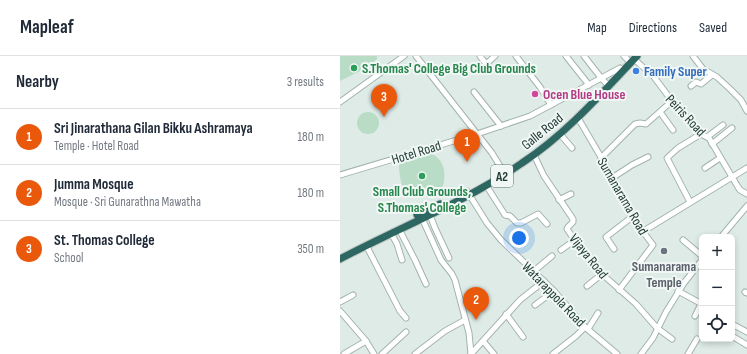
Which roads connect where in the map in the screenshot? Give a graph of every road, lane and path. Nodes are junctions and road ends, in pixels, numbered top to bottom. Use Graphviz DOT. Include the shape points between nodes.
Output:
graph roads {
  1 [pos="404,56"];
  2 [pos="416,56"];
  3 [pos="480,56"];
  4 [pos="495,56"];
  5 [pos="516,56"];
  6 [pos="566,56"];
  7 [pos="584,56"];
  8 [pos="693,56"];
  9 [pos="631,57"];
  10 [pos="712,75"];
  11 [pos="605,82"];
  12 [pos="588,85"];
  13 [pos="690,86"];
  14 [pos="474,92"];
  15 [pos="672,101"];
  16 [pos="340,102"];
  17 [pos="551,105"];
  18 [pos="747,111"];
  19 [pos="660,112"];
  20 [pos="578,118"];
  21 [pos="723,125"];
  22 [pos="501,126"];
  23 [pos="732,128"];
  24 [pos="673,130"];
  25 [pos="477,134"];
  26 [pos="560,134"];
  27 [pos="701,134"];
  28 [pos="707,137"];
  29 [pos="712,144"];
  30 [pos="572,148"];
  31 [pos="534,155"];
  32 [pos="648,157"];
  33 [pos="601,158"];
  34 [pos="720,158"];
  35 [pos="705,168"];
  36 [pos="747,168"];
  37 [pos="504,173"];
  38 [pos="340,175"];
  39 [pos="731,176"];
  40 [pos="612,178"];
  41 [pos="486,185"];
  42 [pos="468,192"];
  43 [pos="570,194"];
  44 [pos="747,194"];
  45 [pos="559,200"];
  46 [pos="690,202"];
  47 [pos="747,208"];
  48 [pos="430,215"];
  49 [pos="422,216"];
  50 [pos="632,217"];
  51 [pos="547,224"];
  52 [pos="399,229"];
  53 [pos="642,232"];
  54 [pos="390,233"];
  55 [pos="724,234"];
  56 [pos="575,240"];
  57 [pos="683,240"];
  58 [pos="366,245"];
  59 [pos="614,249"];
  60 [pos="561,250"];
  61 [pos="699,253"];
  62 [pos="340,254"];
  63 [pos="552,256"];
  64 [pos="449,258"];
  65 [pos="340,259"];
  66 [pos="402,260"];
  67 [pos="699,264"];
  68 [pos="534,271"];
  69 [pos="602,274"];
  70 [pos="544,281"];
  71 [pos="426,284"];
  72 [pos="587,286"];
  73 [pos="619,290"];
  74 [pos="554,291"];
  75 [pos="678,291"];
  76 [pos="353,295"];
  77 [pos="340,302"];
  78 [pos="699,302"];
  79 [pos="535,305"];
  80 [pos="701,306"];
  81 [pos="340,311"];
  82 [pos="598,313"];
  83 [pos="506,314"];
  84 [pos="695,316"];
  85 [pos="406,318"];
  86 [pos="464,320"];
  87 [pos="735,326"];
  88 [pos="587,328"];
  89 [pos="657,328"];
  90 [pos="406,332"];
  91 [pos="747,332"];
  92 [pos="523,337"];
  93 [pos="735,338"];
  94 [pos="672,339"];
  95 [pos="697,339"];
  96 [pos="366,341"];
  97 [pos="483,341"];
  98 [pos="747,345"];
  99 [pos="348,353"];
  100 [pos="374,354"];
  101 [pos="382,354"];
  102 [pos="415,354"];
  103 [pos="471,354"];
  104 [pos="494,354"];
  105 [pos="553,354"];
  106 [pos="617,354"];
  107 [pos="641,354"];
  108 [pos="688,354"];
  1 -- 16 [label="street"];
  2 -- 25 [label="street"];
  3 -- 4 [label="street" via="486,64"];
  5 -- 17 [label="street"];
  6 -- 12 [label="street"];
  7 -- 11 [label="street"];
  8 -- 10 [label="street" via="703,69"];
  9 -- 11 [label="highway, Galle Road / A2"];
  9 -- 11 [label="highway, Galle Road / A2"];
  9 -- 15 [label="street, Peiris Road" via="654,77"];
  10 -- 13 [label="street" via="701,84 696,82"];
  10 -- 18 [label="street" via="724,82"];
  11 -- 12 [label="street, Hotel Road"];
  11 -- 20 [label="highway, Galle Road / A2"];
  11 -- 37 [label="highway, Galle Road / A2" via="567,123"];
  12 -- 17 [label="street, Hotel Road"];
  14 -- 22 [label="street"];
  15 -- 19 [label="street"];
  15 -- 27 [label="street, Peiris Road"];
  17 -- 22 [label="street, Hotel Road" via="530,116"];
  19 -- 24 [label="street"];
  19 -- 33 [label="street" via="646,124 635,124"];
  20 -- 26 [label="highway, Galle Road / A2"];
  20 -- 33 [label="street, Sumanarama Road"];
  21 -- 28 [label="street"];
  22 -- 25 [label="street, Hotel Road"];
  23 -- 29 [label="street"];
  25 -- 37 [label="street"];
  25 -- 38 [label="street, Hotel Road"];
  26 -- 30 [label="street"];
  26 -- 31 [label="highway, Galle Road / A2"];
  27 -- 28 [label="street, Peiris Road"];
  27 -- 46 [label="street" via="667,158"];
  28 -- 29 [label="street, Peiris Road"];
  29 -- 34 [label="street, Peiris Road"];
  31 -- 37 [label="highway, Galle Road / A2"];
  31 -- 45 [label="street, Vijaya Road"];
  32 -- 40 [label="street"];
  33 -- 40 [label="street, Sumanarama Road"];
  34 -- 35 [label="street"];
  34 -- 39 [label="street, Peiris Road"];
  36 -- 39 [label="street"];
  37 -- 41 [label="highway, Galle Road / A2"];
  37 -- 42 [label="highway, Galle Road / A2"];
  39 -- 44 [label="street, Peiris Road" via="740,190"];
  39 -- 46 [label="street"];
  40 -- 50 [label="street, Sumanarama Road"];
  41 -- 42 [label="highway, Galle Road / A2"];
  41 -- 51 [label="street" via="505,215 517,223 538,214"];
  42 -- 48 [label="highway, Galle Road / A2"];
  42 -- 49 [label="highway, Galle Road / A2"];
  42 -- 68 [label="street, Watarappola Road" via="501,240"];
  43 -- 45 [label="street"];
  45 -- 56 [label="street, Vijaya Road" via="573,219 567,229"];
  46 -- 53 [label="street"];
  47 -- 55 [label="street"];
  48 -- 49 [label="highway, Galle Road / A2"];
  48 -- 64 [label="street"];
  49 -- 52 [label="highway, Galle Road / A2"];
  49 -- 62 [label="highway, Galle Road / A2"];
  49 -- 86 [label="street" via="440,260 455,280"];
  50 -- 53 [label="street, Sumanarama Road"];
  50 -- 59 [label="street" via="606,237"];
  52 -- 54 [label="highway, Galle Road / A2"];
  52 -- 71 [label="street"];
  53 -- 73 [label="street, Sumanarama Road" via="653,245"];
  54 -- 58 [label="highway, Galle Road / A2"];
  54 -- 66 [label="street"];
  56 -- 60 [label="street"];
  56 -- 69 [label="street, Vijaya Road"];
  57 -- 61 [label="street"];
  58 -- 65 [label="highway, Galle Road / A2"];
  58 -- 85 [label="street"];
  63 -- 68 [label="street"];
  67 -- 75 [label="street"];
  68 -- 70 [label="street, Watarappola Road"];
  69 -- 72 [label="street"];
  69 -- 73 [label="street, Vijaya Road"];
  70 -- 74 [label="street, Watarappola Road"];
  70 -- 83 [label="street"];
  73 -- 89 [label="street, Vijaya Road" via="636,304"];
  74 -- 79 [label="street"];
  74 -- 88 [label="street, Watarappola Road"];
  75 -- 78 [label="street"];
  75 -- 89 [label="street"];
  76 -- 77 [label="street"];
  80 -- 84 [label="street"];
  81 -- 96 [label="street"];
  82 -- 88 [label="street"];
  83 -- 92 [label="street"];
  83 -- 97 [label="street"];
  86 -- 102 [label="street"];
  86 -- 103 [label="street" via="469,333"];
  87 -- 91 [label="street"];
  88 -- 105 [label="street"];
  88 -- 106 [label="street, Watarappola Road"];
  89 -- 94 [label="street, Vijaya Road"];
  89 -- 107 [label="street"];
  90 -- 101 [label="street"];
  93 -- 98 [label="street"];
  95 -- 108 [label="street"];
  96 -- 99 [label="street"];
  96 -- 100 [label="street"];
  97 -- 103 [label="street"];
  97 -- 104 [label="street"];
}
